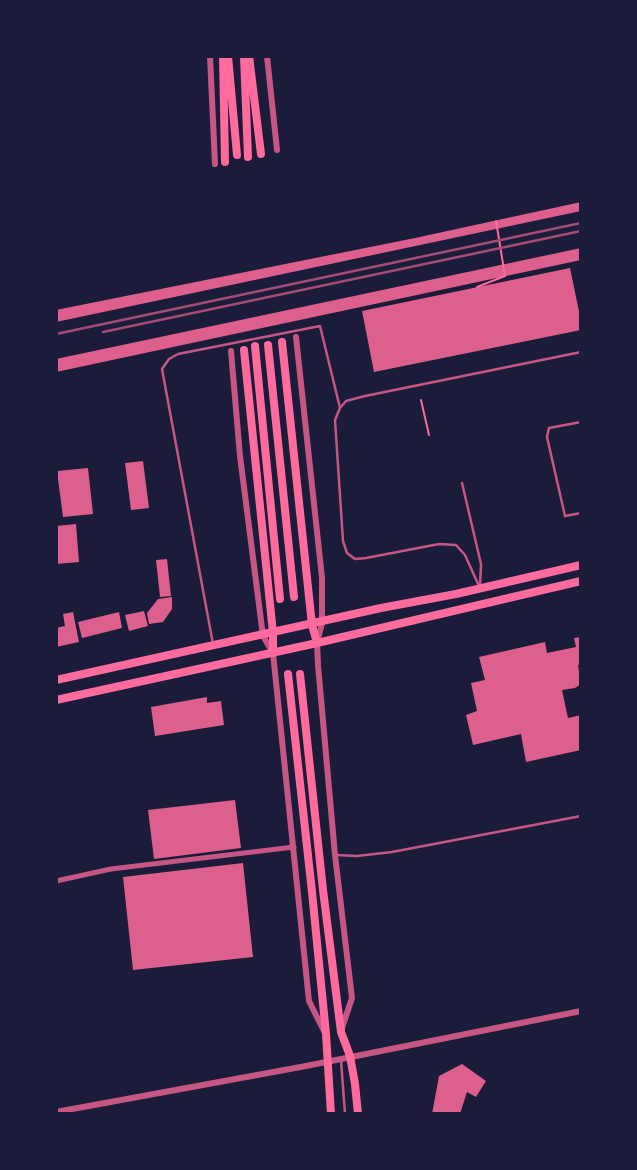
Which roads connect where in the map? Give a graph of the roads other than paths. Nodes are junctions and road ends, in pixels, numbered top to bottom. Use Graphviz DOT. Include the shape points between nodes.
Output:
graph roads {
  1 [pos="210,56"];
  2 [pos="224,56"];
  3 [pos="228,56"];
  4 [pos="244,56"];
  5 [pos="249,56"];
  6 [pos="267,56"];
  7 [pos="277,150"];
  8 [pos="261,154"];
  9 [pos="237,155"];
  10 [pos="248,157"];
  11 [pos="225,162"];
  12 [pos="215,164"];
  13 [pos="296,337"];
  14 [pos="282,342"];
  15 [pos="268,345"];
  16 [pos="255,346"];
  17 [pos="244,350"];
  18 [pos="231,351"];
  19 [pos="581,352"];
  20 [pos="340,408"];
  21 [pos="581,422"];
  22 [pos="462,483"];
  23 [pos="581,513"];
  24 [pos="581,565"];
  25 [pos="581,581"];
  26 [pos="480,588"];
  27 [pos="294,597"];
  28 [pos="280,599"];
  29 [pos="322,623"];
  30 [pos="312,625"];
  31 [pos="273,633"];
  32 [pos="263,636"];
  33 [pos="317,643"];
  34 [pos="213,645"];
  35 [pos="273,653"];
  36 [pos="288,674"];
  37 [pos="300,674"];
  38 [pos="56,680"];
  39 [pos="56,700"];
  40 [pos="581,816"];
  41 [pos="294,847"];
  42 [pos="335,855"];
  43 [pos="56,881"];
  44 [pos="581,1011"];
  45 [pos="341,1032"];
  46 [pos="326,1034"];
  47 [pos="350,1056"];
  48 [pos="341,1058"];
  49 [pos="328,1061"];
  50 [pos="56,1112"];
  51 [pos="331,1114"];
  52 [pos="345,1114"];
  53 [pos="358,1114"];
  1 -- 12 [label="street"];
  2 -- 11 [label="main road"];
  3 -- 9 [label="main road"];
  4 -- 10 [label="main road"];
  5 -- 8 [label="main road"];
  6 -- 7 [label="street"];
  13 -- 29 [label="street" via="322,578"];
  14 -- 30 [label="main road"];
  15 -- 27 [label="main road"];
  16 -- 28 [label="main road"];
  17 -- 31 [label="main road"];
  18 -- 32 [label="street" via="240,456"];
  19 -- 20 [label="lane" via="365,396 346,402"];
  20 -- 26 [label="lane" via="335,420 343,541 348,553 355,558 366,558 439,544 456,545 466,555"];
  20 -- 34 [label="lane" via="320,326 178,354 169,359 162,369"];
  21 -- 23 [label="lane" via="549,428 547,437 565,516"];
  22 -- 26 [label="lane" via="481,564"];
  24 -- 26 [label="main road"];
  25 -- 33 [label="main road"];
  26 -- 29 [label="main road"];
  29 -- 30 [label="main road"];
  29 -- 33 [label="street"];
  30 -- 31 [label="main road"];
  30 -- 33 [label="main road"];
  31 -- 32 [label="main road"];
  31 -- 35 [label="main road"];
  32 -- 34 [label="main road"];
  32 -- 35 [label="street"];
  33 -- 35 [label="main road"];
  33 -- 42 [label="street"];
  34 -- 38 [label="main road"];
  35 -- 39 [label="main road"];
  35 -- 41 [label="street"];
  36 -- 46 [label="main road"];
  37 -- 45 [label="main road"];
  40 -- 42 [label="lane" via="392,852"];
  41 -- 43 [label="street" via="112,869"];
  41 -- 46 [label="street" via="309,1001"];
  42 -- 45 [label="street" via="352,998"];
  44 -- 47 [label="street"];
  45 -- 47 [label="main road"];
  46 -- 49 [label="main road"];
  47 -- 48 [label="street"];
  47 -- 53 [label="main road"];
  48 -- 49 [label="street"];
  48 -- 52 [label="lane"];
  49 -- 50 [label="street"];
  49 -- 51 [label="main road"];
}
